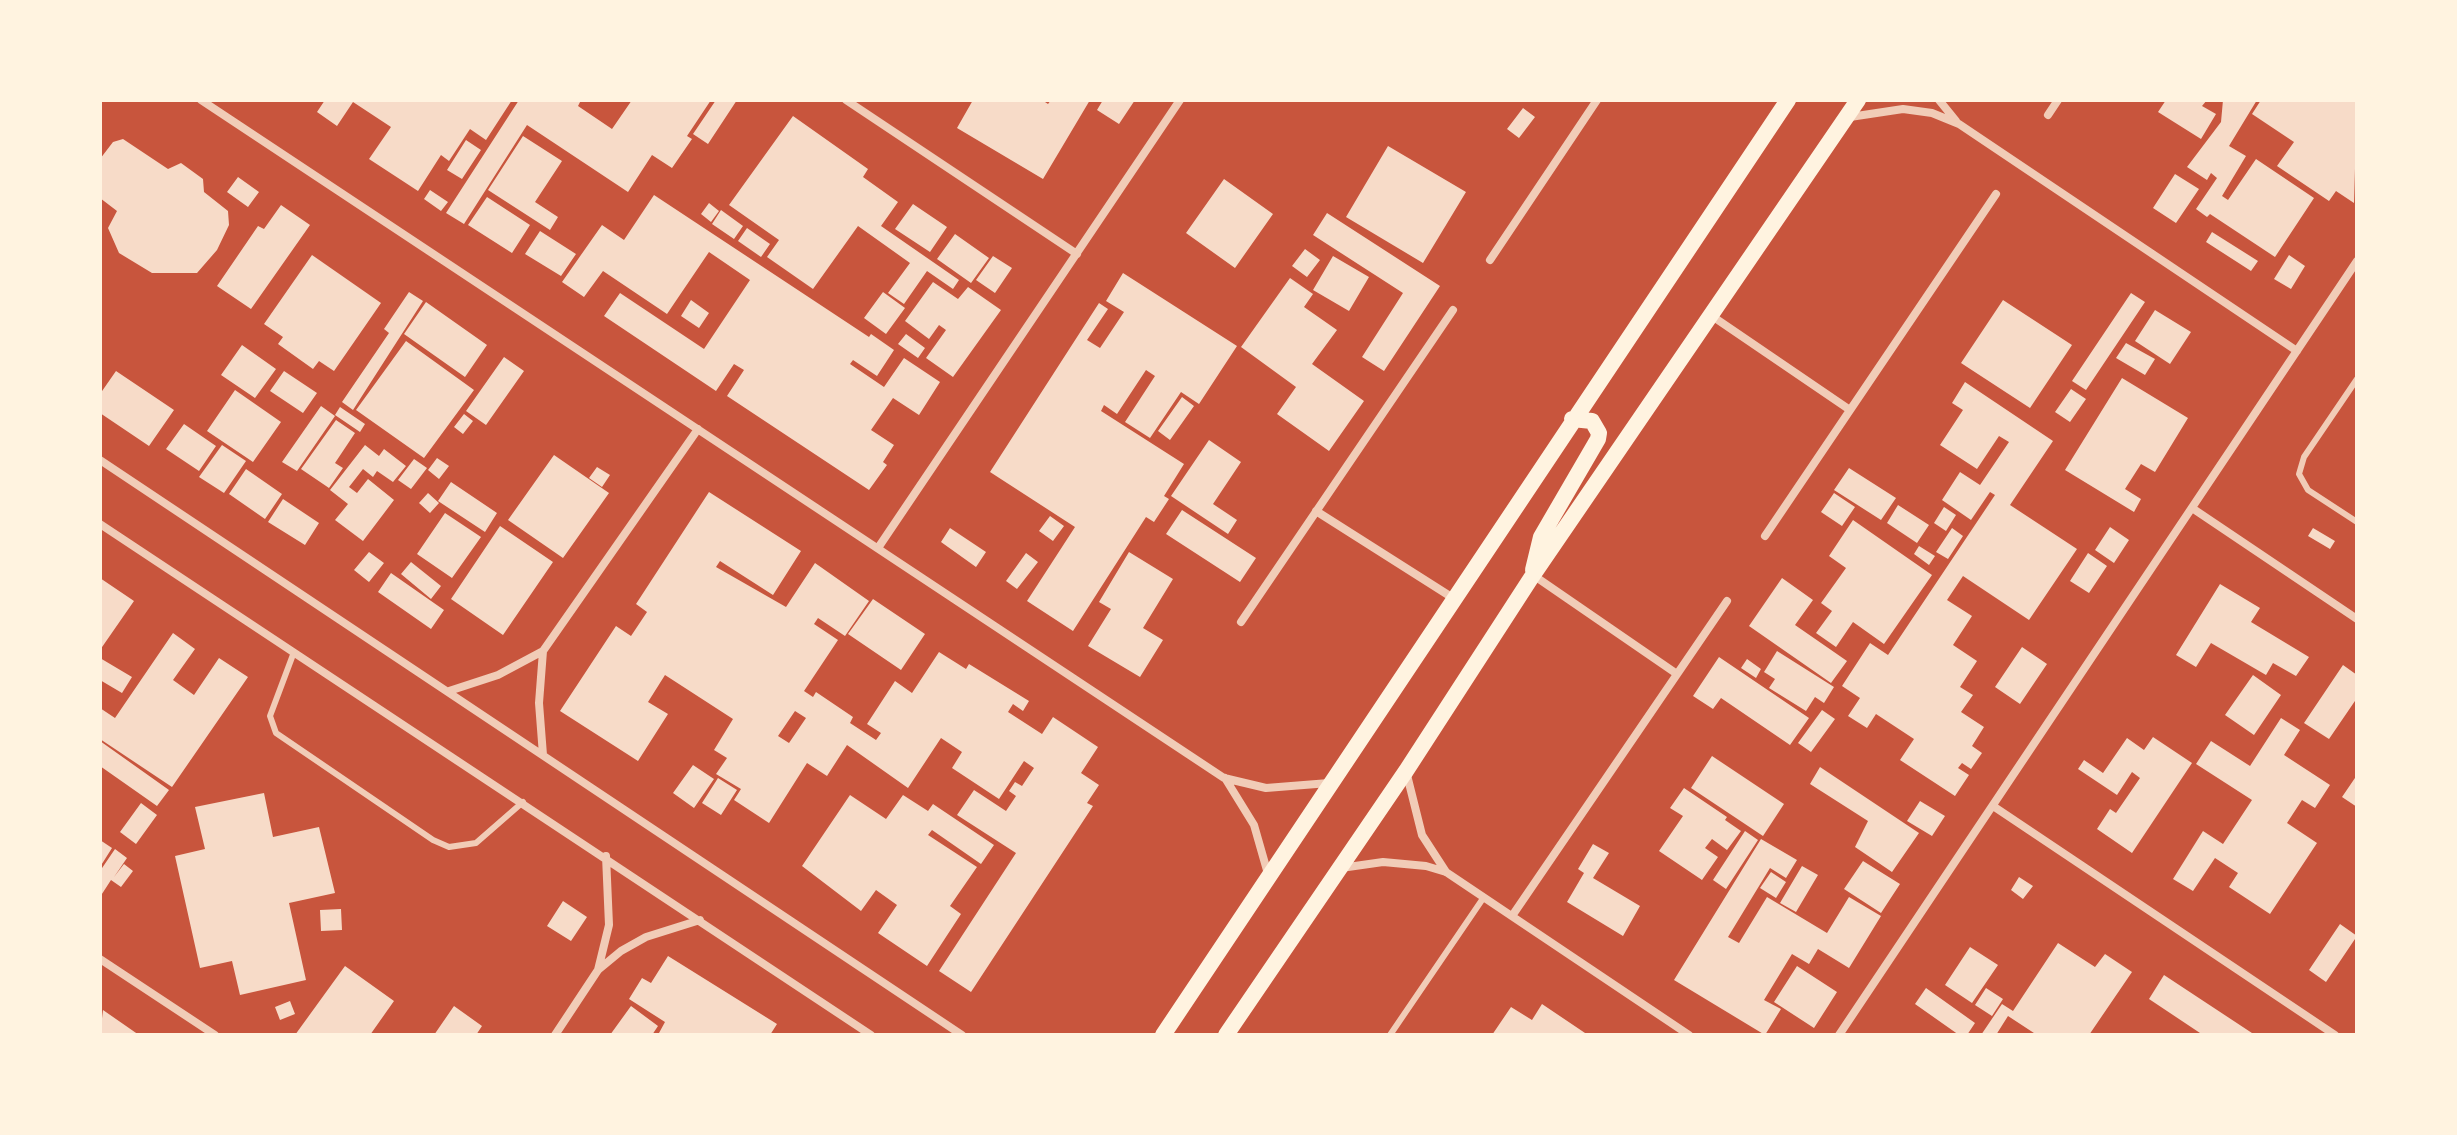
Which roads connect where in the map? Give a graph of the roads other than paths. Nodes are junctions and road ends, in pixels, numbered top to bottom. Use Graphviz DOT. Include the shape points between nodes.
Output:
graph roads {
  1 [pos="201,100"];
  2 [pos="846,100"];
  3 [pos="1180,100"];
  4 [pos="1597,100"];
  5 [pos="1858,100"];
  6 [pos="1939,100"];
  7 [pos="2058,100"];
  8 [pos="1782,102"];
  9 [pos="2048,115"];
  10 [pos="1847,117"];
  11 [pos="1959,124"];
  12 [pos="1996,194"];
  13 [pos="1077,254"];
  14 [pos="1490,260"];
  15 [pos="2357,261"];
  16 [pos="1453,310"];
  17 [pos="1712,316"];
  18 [pos="2297,351"];
  19 [pos="2357,379"];
  20 [pos="1850,410"];
  21 [pos="1572,419"];
  22 [pos="698,429"];
  23 [pos="100,460"];
  24 [pos="2192,508"];
  25 [pos="1316,511"];
  26 [pos="2357,522"];
  27 [pos="100,524"];
  28 [pos="1765,536"];
  29 [pos="878,548"];
  30 [pos="1533,575"];
  31 [pos="1453,598"];
  32 [pos="1727,601"];
  33 [pos="2357,619"];
  34 [pos="1241,622"];
  35 [pos="543,651"];
  36 [pos="294,652"];
  37 [pos="1677,674"];
  38 [pos="449,691"];
  39 [pos="543,755"];
  40 [pos="1406,771"];
  41 [pos="1224,778"];
  42 [pos="1330,783"];
  43 [pos="523,802"];
  44 [pos="1993,806"];
  45 [pos="606,856"];
  46 [pos="1340,869"];
  47 [pos="1446,872"];
  48 [pos="1268,877"];
  49 [pos="1484,897"];
  50 [pos="1512,916"];
  51 [pos="700,920"];
  52 [pos="100,959"];
  53 [pos="598,970"];
  54 [pos="215,1035"];
  55 [pos="555,1035"];
  56 [pos="871,1035"];
  57 [pos="962,1035"];
  58 [pos="1163,1035"];
  59 [pos="1226,1035"];
  60 [pos="1390,1035"];
  61 [pos="1689,1035"];
  62 [pos="1839,1035"];
  63 [pos="2335,1035"];
  1 -- 22 [label="street"];
  2 -- 13 [label="street"];
  3 -- 13 [label="street"];
  4 -- 14 [label="street"];
  5 -- 10 [label="main road"];
  6 -- 11 [label="street"];
  7 -- 9 [label="street"];
  8 -- 21 [label="main road"];
  10 -- 11 [label="street" via="1903,109"];
  10 -- 17 [label="main road"];
  11 -- 18 [label="street"];
  12 -- 20 [label="street"];
  13 -- 29 [label="street"];
  15 -- 18 [label="street"];
  16 -- 25 [label="street"];
  17 -- 20 [label="street"];
  17 -- 30 [label="main road"];
  18 -- 24 [label="street"];
  19 -- 26 [label="lane" via="2304,457 2299,474 2308,490"];
  20 -- 28 [label="street"];
  21 -- 30 [label="main road" via="1592,421 1598,439 1541,537"];
  21 -- 31 [label="main road"];
  22 -- 29 [label="street"];
  22 -- 35 [label="street"];
  23 -- 38 [label="street"];
  24 -- 33 [label="street"];
  24 -- 44 [label="street"];
  25 -- 31 [label="street"];
  25 -- 34 [label="street"];
  27 -- 36 [label="street"];
  29 -- 41 [label="street"];
  30 -- 37 [label="street"];
  30 -- 40 [label="main road"];
  31 -- 42 [label="main road"];
  32 -- 37 [label="street"];
  35 -- 38 [label="street" via="498,675"];
  35 -- 39 [label="street"];
  36 -- 43 [label="street"];
  36 -- 43 [label="lane" via="270,716 276,733 433,840 449,847 476,843"];
  37 -- 50 [label="street"];
  38 -- 39 [label="street"];
  39 -- 57 [label="street"];
  40 -- 46 [label="main road"];
  40 -- 47 [label="street" via="1414,815"];
  41 -- 42 [label="street" via="1266,788"];
  41 -- 48 [label="street" via="1254,825"];
  42 -- 48 [label="main road"];
  43 -- 45 [label="street"];
  44 -- 62 [label="street"];
  44 -- 63 [label="street"];
  45 -- 51 [label="street"];
  45 -- 53 [label="street" via="609,925"];
  46 -- 47 [label="street" via="1383,862"];
  46 -- 59 [label="main road"];
  47 -- 49 [label="street"];
  48 -- 58 [label="main road"];
  49 -- 50 [label="street"];
  49 -- 60 [label="lane"];
  50 -- 61 [label="street"];
  51 -- 53 [label="street" via="646,937"];
  51 -- 56 [label="street"];
  52 -- 54 [label="street"];
  53 -- 55 [label="street"];
}
